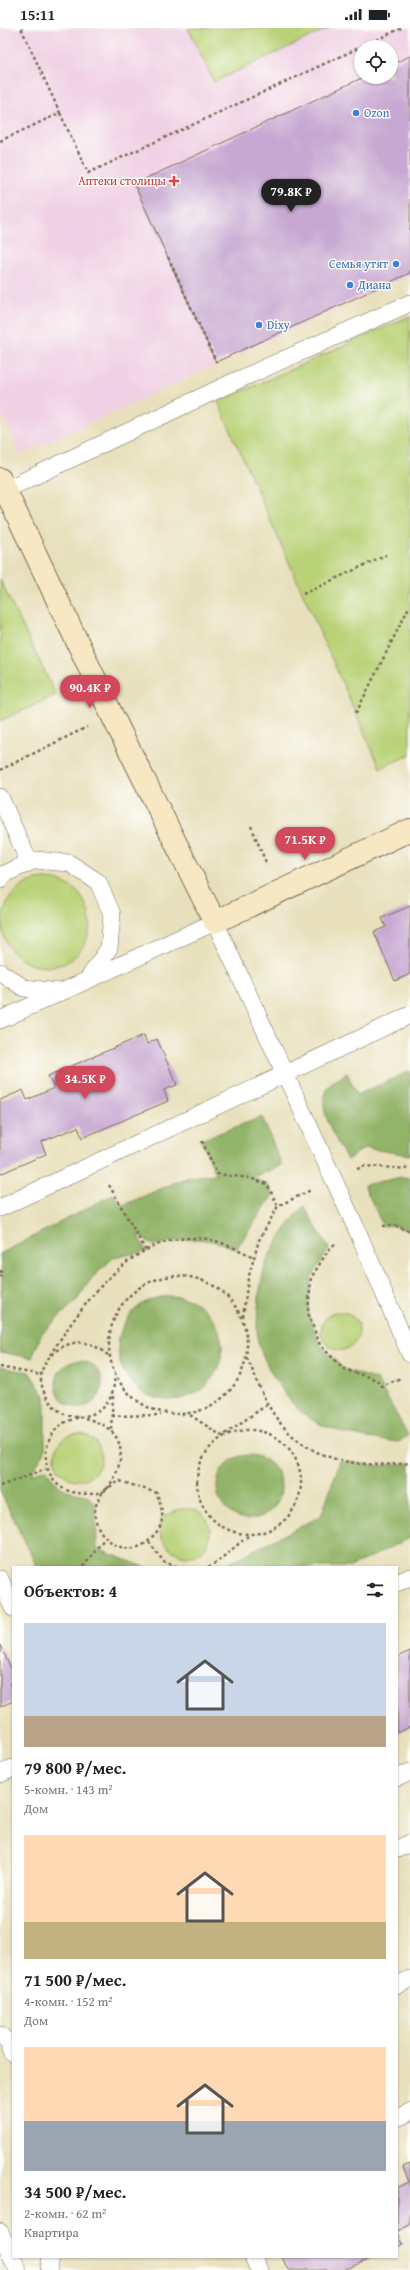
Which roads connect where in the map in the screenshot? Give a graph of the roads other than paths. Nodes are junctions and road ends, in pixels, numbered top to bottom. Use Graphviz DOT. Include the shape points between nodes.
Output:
graph roads {
  1 [pos="410,303"];
  2 [pos="3,484"];
  3 [pos="0,797"];
  4 [pos="410,830"];
  5 [pos="29,862"];
  6 [pos="0,880"];
  7 [pos="215,922"];
  8 [pos="0,972"];
  9 [pos="88,979"];
  10 [pos="60,992"];
  11 [pos="410,1015"];
  12 [pos="0,1020"];
  13 [pos="284,1075"];
  14 [pos="0,1208"];
  15 [pos="410,1354"];
  16 [pos="410,1577"];
  17 [pos="0,1579"];
  18 [pos="398,1583"];
  19 [pos="12,1606"];
  20 [pos="12,1768"];
  21 [pos="410,1772"];
  22 [pos="0,1774"];
  23 [pos="398,1778"];
  24 [pos="410,1843"];
  25 [pos="398,1849"];
  26 [pos="410,1979"];
  27 [pos="398,1985"];
  28 [pos="0,2035"];
  29 [pos="12,2052"];
  30 [pos="410,2112"];
  31 [pos="398,2118"];
  32 [pos="0,2232"];
  33 [pos="12,2257"];
  34 [pos="12,2258"];
  35 [pos="51,2258"];
  36 [pos="253,2258"];
  37 [pos="18,2270"];
  38 [pos="49,2270"];
  39 [pos="259,2270"];
  1 -- 2 [label="lane"];
  2 -- 7 [label="street" via="112,715"];
  3 -- 5 [label="lane"];
  4 -- 7 [label="street"];
  5 -- 6 [label="lane" via="4,874"];
  5 -- 9 [label="lane" via="35,860 70,863 98,882 112,914 109,948"];
  7 -- 9 [label="lane"];
  7 -- 13 [label="lane"];
  8 -- 10 [label="lane" via="24,988"];
  9 -- 10 [label="lane"];
  10 -- 12 [label="lane"];
  11 -- 13 [label="lane"];
  13 -- 14 [label="lane"];
  13 -- 15 [label="lane" via="334,1179"];
  16 -- 18 [label="lane"];
  17 -- 19 [label="lane"];
  20 -- 22 [label="lane"];
  21 -- 23 [label="lane"];
  24 -- 25 [label="lane"];
  26 -- 27 [label="lane"];
  28 -- 29 [label="lane" via="8,2042"];
  30 -- 31 [label="lane"];
  32 -- 33 [label="lane"];
  34 -- 37 [label="lane"];
  35 -- 38 [label="lane"];
  36 -- 39 [label="lane"];
}
